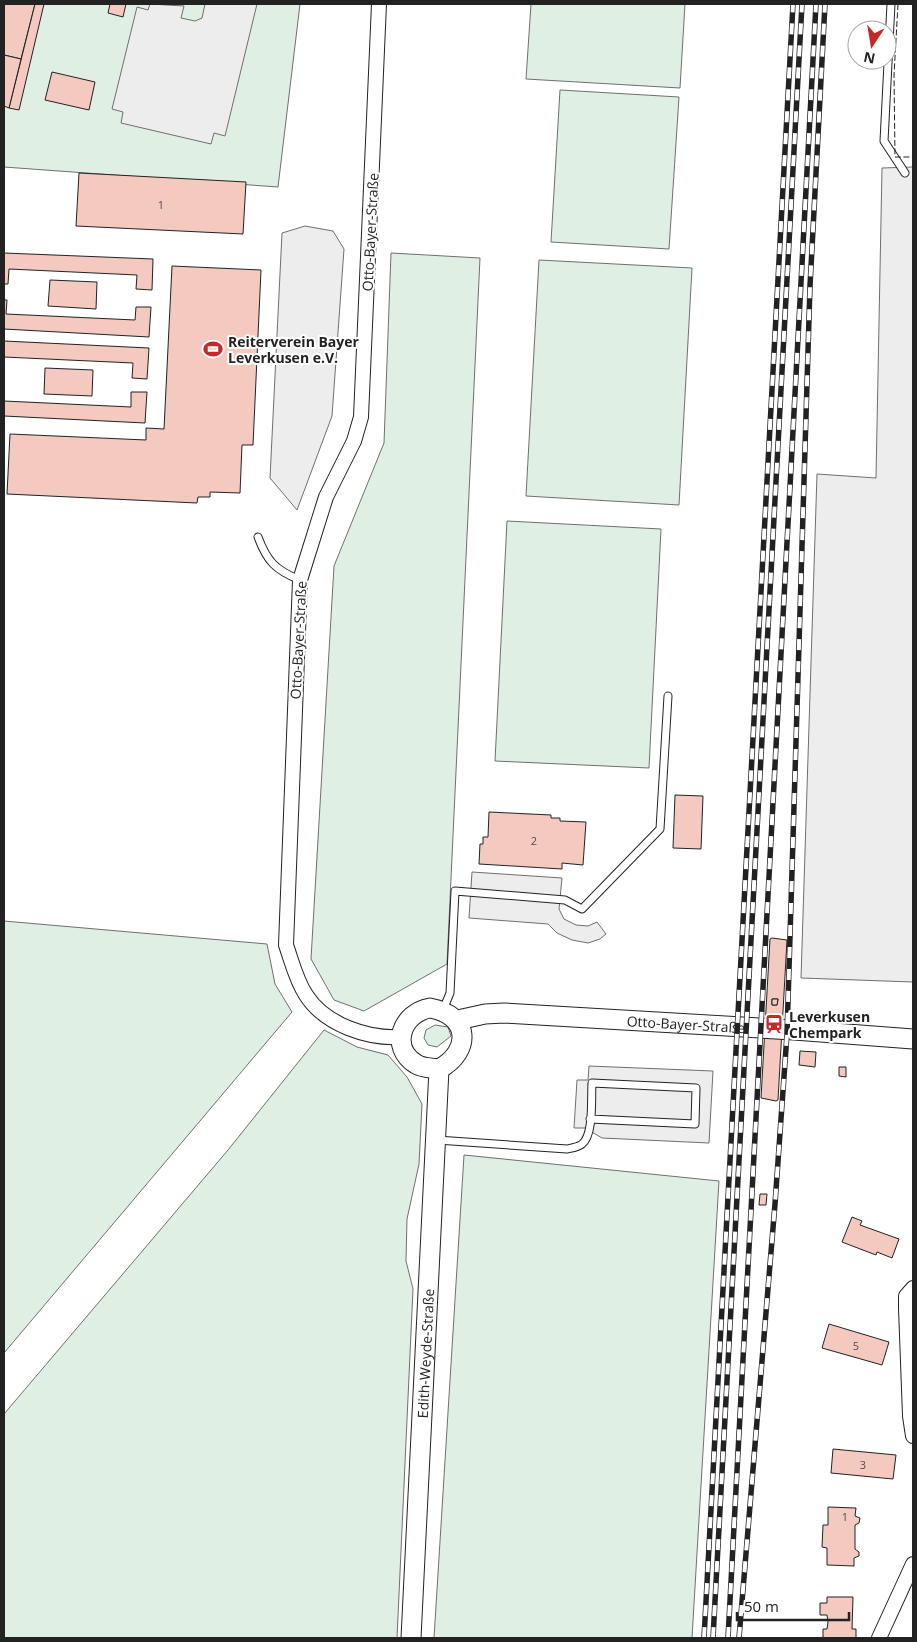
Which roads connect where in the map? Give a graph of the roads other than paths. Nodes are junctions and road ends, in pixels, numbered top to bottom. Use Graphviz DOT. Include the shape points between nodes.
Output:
graph roads {
  1 [pos="380,4"];
  2 [pos="892,4"];
  3 [pos="905,173"];
  4 [pos="258,537"];
  5 [pos="300,580"];
  6 [pos="668,696"];
  7 [pos="450,1015"];
  8 [pos="401,1037"];
  9 [pos="913,1040"];
  10 [pos="439,1069"];
  11 [pos="590,1119"];
  12 [pos="436,1140"];
  13 [pos="913,1288"];
  14 [pos="913,1436"];
  15 [pos="913,1564"];
  16 [pos="411,1638"];
  17 [pos="879,1638"];
  1 -- 5 [label="street, Otto-Bayer-Straße" via="361,417 354,441 326,497"];
  2 -- 3 [label="lane" via="884,141"];
  4 -- 5 [label="lane" via="266,559"];
  5 -- 8 [label="street, Otto-Bayer-Straße" via="286,945 296,976 315,1007 341,1025 358,1031 375,1036"];
  6 -- 7 [label="lane" via="660,829 582,909 565,900 455,891"];
  7 -- 8 [label="street" via="430,1008 412,1015"];
  7 -- 9 [label="street, Otto-Bayer-Straße" via="504,1012"];
  7 -- 10 [label="street" via="461,1044 455,1056"];
  8 -- 10 [label="street" via="405,1053 416,1064"];
  10 -- 12 [label="street, Edith-Weyde-Straße"];
  11 -- 11 [label="lane" via="592,1083 696,1088 695,1124"];
  11 -- 12 [label="lane" via="589,1135 581,1145 567,1149"];
  12 -- 16 [label="street, Edith-Weyde-Straße"];
  13 -- 14 [label="street" via="906,1296"];
  15 -- 17 [label="street"];
}
